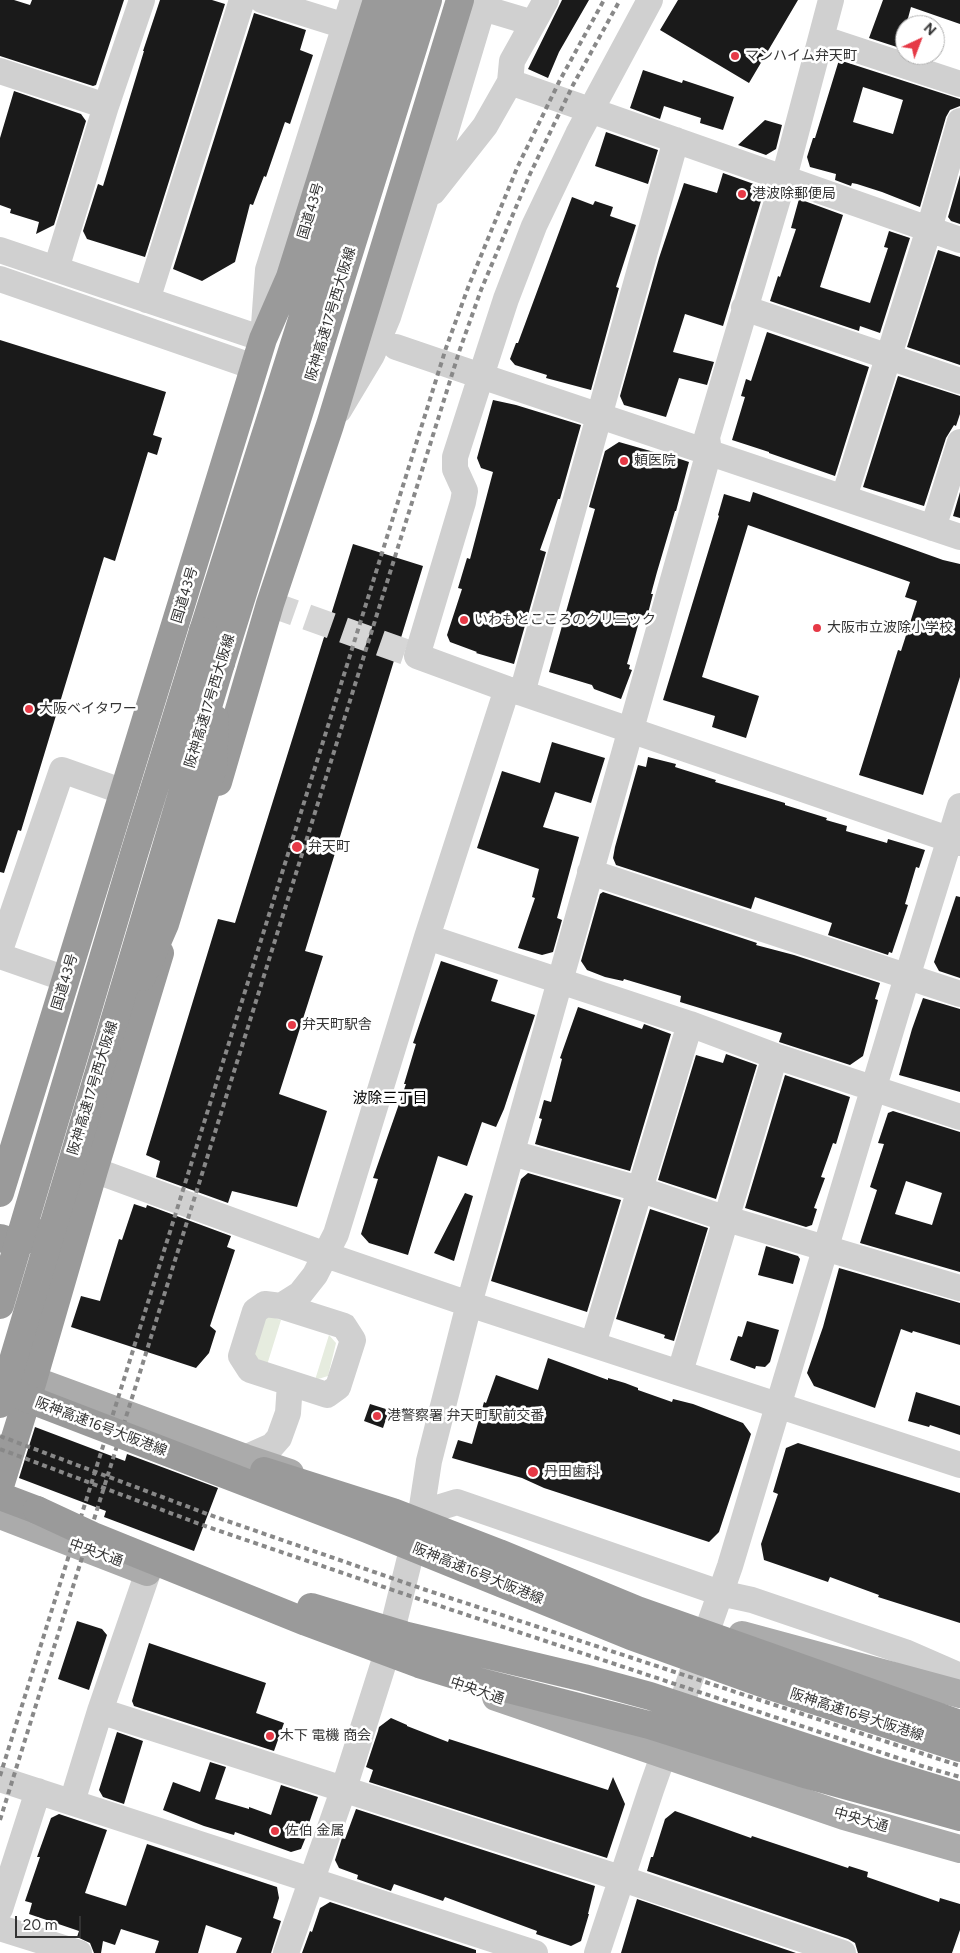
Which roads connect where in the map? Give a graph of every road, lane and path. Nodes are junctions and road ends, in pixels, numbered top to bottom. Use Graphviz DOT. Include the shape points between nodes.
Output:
graph roads {
  1 [pos="142,0"];
  2 [pos="242,0"];
  3 [pos="262,0"];
  4 [pos="353,0"];
  5 [pos="377,0"];
  6 [pos="401,0"];
  7 [pos="428,0"];
  8 [pos="546,0"];
  9 [pos="650,0"];
  10 [pos="831,0"];
  11 [pos="476,3"];
  12 [pos="533,24"];
  13 [pos="345,26"];
  14 [pos="821,38"];
  15 [pos="0,71"];
  16 [pos="510,82"];
  17 [pos="960,84"];
  18 [pos="106,106"];
  19 [pos="590,110"];
  20 [pos="960,121"];
  21 [pos="676,140"];
  22 [pos="784,178"];
  23 [pos="425,201"];
  24 [pos="929,229"];
  25 [pos="960,240"];
  26 [pos="0,250"];
  27 [pos="56,269"];
  28 [pos="0,279"];
  29 [pos="147,300"];
  30 [pos="744,308"];
  31 [pos="263,340"];
  32 [pos="396,347"];
  33 [pos="890,357"];
  34 [pos="254,367"];
  35 [pos="481,376"];
  36 [pos="960,381"];
  37 [pos="600,416"];
  38 [pos="330,425"];
  39 [pos="960,442"];
  40 [pos="709,452"];
  41 [pos="844,497"];
  42 [pos="933,528"];
  43 [pos="960,537"];
  44 [pos="515,691"];
  45 [pos="237,715"];
  46 [pos="631,730"];
  47 [pos="124,792"];
  48 [pos="960,806"];
  49 [pos="955,841"];
  50 [pos="590,872"];
  51 [pos="427,937"];
  52 [pos="0,950"];
  53 [pos="0,956"];
  54 [pos="907,977"];
  55 [pos="66,979"];
  56 [pos="560,980"];
  57 [pos="960,994"];
  58 [pos="690,1024"];
  59 [pos="775,1056"];
  60 [pos="874,1089"];
  61 [pos="960,1117"];
  62 [pos="8,1135"];
  63 [pos="512,1153"];
  64 [pos="94,1170"];
  65 [pos="639,1189"];
  66 [pos="0,1193"];
  67 [pos="727,1219"];
  68 [pos="0,1238"];
  69 [pos="826,1248"];
  70 [pos="321,1265"];
  71 [pos="960,1288"];
  72 [pos="469,1304"];
  73 [pos="0,1305"];
  74 [pos="281,1306"];
  75 [pos="325,1319"];
  76 [pos="593,1344"];
  77 [pos="0,1369"];
  78 [pos="680,1372"];
  79 [pos="33,1380"];
  80 [pos="290,1383"];
  81 [pos="0,1388"];
  82 [pos="0,1404"];
  83 [pos="779,1406"];
  84 [pos="132,1439"];
  85 [pos="245,1458"];
  86 [pos="960,1465"];
  87 [pos="0,1486"];
  88 [pos="0,1496"];
  89 [pos="38,1510"];
  90 [pos="421,1513"];
  91 [pos="0,1515"];
  92 [pos="148,1572"];
  93 [pos="720,1593"];
  94 [pos="709,1626"];
  95 [pos="385,1659"];
  96 [pos="960,1676"];
  97 [pos="960,1694"];
  98 [pos="100,1711"];
  99 [pos="960,1724"];
  100 [pos="960,1748"];
  101 [pos="664,1754"];
  102 [pos="0,1779"];
  103 [pos="344,1788"];
  104 [pos="38,1791"];
  105 [pos="960,1796"];
  106 [pos="72,1802"];
  107 [pos="960,1817"];
  108 [pos="960,1848"];
  109 [pos="623,1878"];
  110 [pos="310,1880"];
  111 [pos="0,1909"];
  112 [pos="0,1928"];
  113 [pos="496,1947"];
  114 [pos="79,1953"];
  115 [pos="286,1953"];
  116 [pos="535,1953"];
  117 [pos="597,1953"];
  118 [pos="843,1953"];
  1 -- 18 [label="street"];
  2 -- 29 [label="street"];
  3 -- 13 [label="street"];
  4 -- 13 [label="street"];
  5 -- 31 [label="highway, 国道43号" via="290,277"];
  6 -- 73 [label="highway, 阪神高速17号西大阪線, bridge" via="136,845"];
  7 -- 82 [label="highway, 阪神高速17号西大阪線, bridge" via="221,663 213,767 165,924 96,1079"];
  8 -- 12 [label="street"];
  9 -- 19 [label="street"];
  10 -- 14 [label="street"];
  11 -- 12 [label="street"];
  11 -- 23 [label="street"];
  11 -- 38 [label="highway" via="367,300"];
  12 -- 16 [label="street" via="512,61"];
  13 -- 31 [label="street" via="268,270"];
  14 -- 17 [label="street"];
  14 -- 22 [label="street"];
  15 -- 18 [label="street"];
  16 -- 19 [label="street"];
  16 -- 23 [label="street" via="485,126"];
  18 -- 27 [label="street"];
  19 -- 21 [label="street"];
  19 -- 35 [label="street" via="534,226"];
  20 -- 24 [label="street"];
  21 -- 22 [label="street"];
  21 -- 37 [label="street"];
  22 -- 24 [label="street"];
  22 -- 30 [label="street"];
  23 -- 38 [label="street" via="388,317 372,355"];
  24 -- 25 [label="street"];
  24 -- 33 [label="street"];
  26 -- 27 [label="street"];
  27 -- 29 [label="street"];
  28 -- 34 [label="street"];
  29 -- 31 [label="street"];
  30 -- 33 [label="street"];
  30 -- 40 [label="street" via="707,437"];
  31 -- 34 [label="highway, 国道43号"];
  32 -- 35 [label="street"];
  33 -- 36 [label="street"];
  33 -- 41 [label="street"];
  34 -- 47 [label="highway, 国道43号"];
  35 -- 37 [label="street"];
  35 -- 44 [label="street" via="456,457 455,469 465,491 464,502 417,656"];
  37 -- 40 [label="street"];
  37 -- 44 [label="street"];
  38 -- 45 [label="highway"];
  39 -- 42 [label="street"];
  40 -- 41 [label="street"];
  40 -- 46 [label="street"];
  41 -- 42 [label="street"];
  42 -- 43 [label="street"];
  44 -- 46 [label="street"];
  44 -- 51 [label="street"];
  45 -- 64 [label="highway"];
  45 -- 68 [label="highway" via="198,780 72,1182 54,1220 31,1239 10,1241"];
  46 -- 49 [label="street"];
  46 -- 50 [label="street"];
  47 -- 52 [label="street" via="62,770"];
  47 -- 55 [label="highway, 国道43号"];
  48 -- 49 [label="street"];
  49 -- 54 [label="street"];
  50 -- 54 [label="street"];
  50 -- 56 [label="street"];
  51 -- 56 [label="street"];
  51 -- 70 [label="street" via="336,1234"];
  53 -- 55 [label="street"];
  54 -- 57 [label="street"];
  54 -- 60 [label="street"];
  55 -- 62 [label="highway, 国道43号"];
  56 -- 58 [label="street"];
  56 -- 63 [label="street"];
  58 -- 59 [label="street"];
  58 -- 65 [label="street"];
  59 -- 60 [label="street"];
  59 -- 67 [label="street"];
  60 -- 61 [label="street"];
  60 -- 69 [label="street"];
  62 -- 66 [label="highway, 国道43号"];
  63 -- 65 [label="street"];
  63 -- 72 [label="street"];
  64 -- 70 [label="street"];
  64 -- 79 [label="highway"];
  65 -- 67 [label="street"];
  65 -- 76 [label="street"];
  67 -- 69 [label="street"];
  67 -- 78 [label="street"];
  69 -- 71 [label="street"];
  69 -- 83 [label="street"];
  70 -- 72 [label="street"];
  70 -- 74 [label="street" via="300,1294"];
  70 -- 75 [label="street" via="317,1300"];
  72 -- 76 [label="street"];
  72 -- 90 [label="street" via="430,1461"];
  74 -- 75 [label="street"];
  74 -- 80 [label="street" via="265,1304 255,1311 241,1356 250,1370"];
  75 -- 80 [label="street" via="344,1326 352,1340 338,1387 327,1395"];
  76 -- 78 [label="street"];
  77 -- 79 [label="main road"];
  78 -- 83 [label="street"];
  79 -- 85 [label="main road"];
  79 -- 87 [label="highway"];
  80 -- 85 [label="street" via="288,1413 279,1438 272,1446"];
  81 -- 84 [label="highway, 阪神高速16号大阪港線, bridge"];
  83 -- 86 [label="street"];
  83 -- 93 [label="street"];
  84 -- 99 [label="highway, bridge" via="238,1463 393,1512 499,1552 636,1610"];
  84 -- 100 [label="highway, 阪神高速16号大阪港線, bridge" via="367,1529 631,1636 773,1687"];
  85 -- 90 [label="main road"];
  88 -- 89 [label="highway"];
  89 -- 105 [label="highway, bridge" via="205,1572 331,1613 404,1635 650,1696"];
  89 -- 107 [label="highway, bridge" via="93,1536 419,1664 648,1725 801,1773"];
  90 -- 93 [label="street" via="457,1502"];
  90 -- 94 [label="main road"];
  90 -- 95 [label="street"];
  91 -- 92 [label="main road, 中央大通"];
  92 -- 95 [label="main road, 中央大通"];
  92 -- 98 [label="street"];
  93 -- 94 [label="street"];
  93 -- 96 [label="street" via="752,1600 905,1652"];
  94 -- 97 [label="main road"];
  94 -- 101 [label="street"];
  95 -- 101 [label="main road, 中央大通"];
  95 -- 103 [label="street"];
  98 -- 103 [label="street"];
  98 -- 106 [label="street"];
  101 -- 108 [label="main road, 中央大通" via="844,1816"];
  101 -- 109 [label="street"];
  102 -- 104 [label="street"];
  103 -- 109 [label="street"];
  103 -- 110 [label="street"];
  104 -- 106 [label="street"];
  104 -- 111 [label="street"];
  106 -- 110 [label="street"];
  109 -- 117 [label="street"];
  109 -- 118 [label="street"];
  110 -- 113 [label="street"];
  110 -- 115 [label="street"];
  112 -- 114 [label="street"];
  113 -- 116 [label="street"];
}
